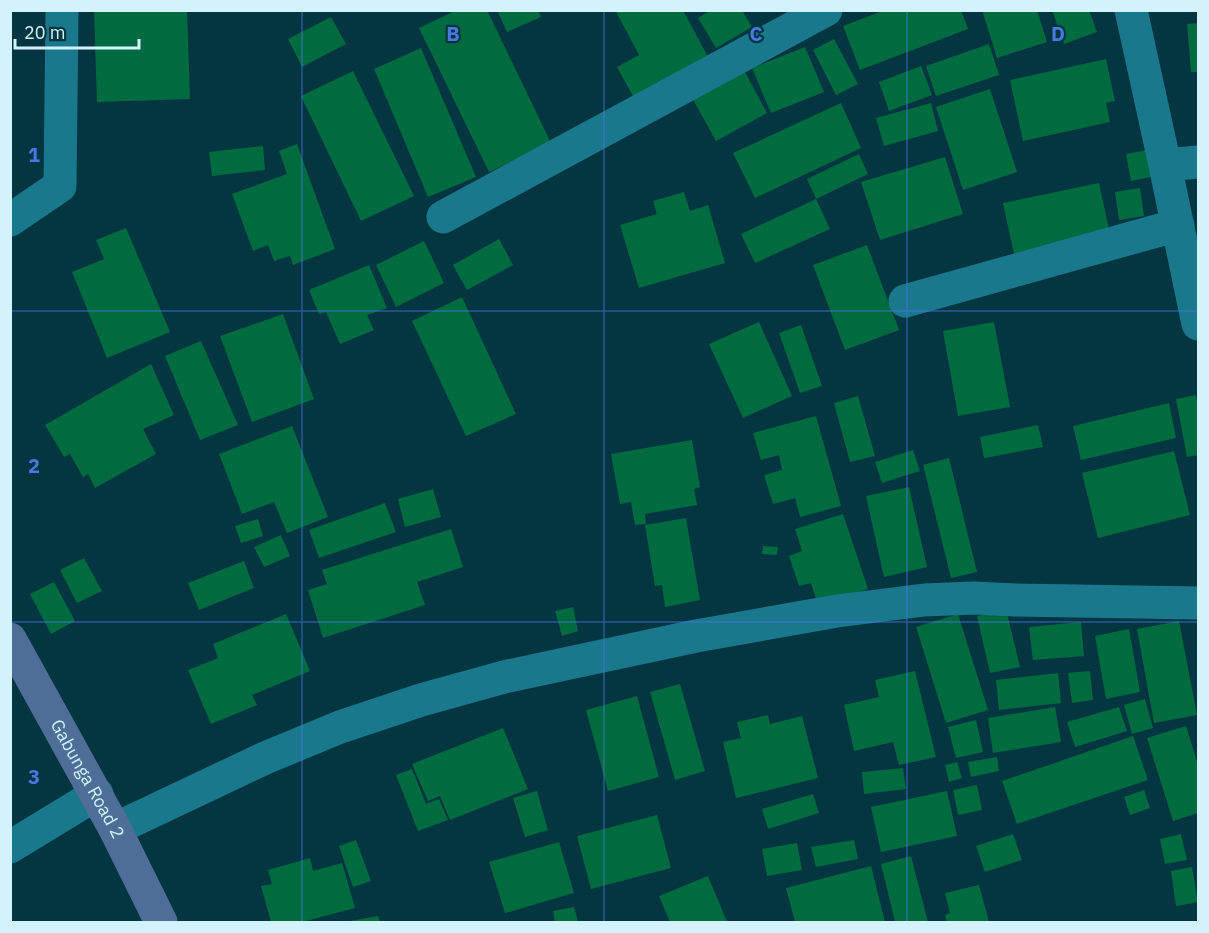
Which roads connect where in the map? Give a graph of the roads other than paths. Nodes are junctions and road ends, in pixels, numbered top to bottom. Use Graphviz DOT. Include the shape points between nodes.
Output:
graph roads {
  1 [pos="62,10"];
  2 [pos="826,10"];
  3 [pos="1131,10"];
  4 [pos="1198,162"];
  5 [pos="1165,165"];
  6 [pos="443,217"];
  7 [pos="10,220"];
  8 [pos="1178,225"];
  9 [pos="905,301"];
  10 [pos="1198,324"];
  11 [pos="1198,603"];
  12 [pos="10,639"];
  13 [pos="97,794"];
  14 [pos="116,829"];
  15 [pos="10,847"];
  16 [pos="161,922"];
  1 -- 7 [label="street" via="60,186"];
  2 -- 6 [label="street"];
  3 -- 5 [label="street"];
  4 -- 5 [label="street"];
  5 -- 8 [label="street"];
  8 -- 9 [label="street"];
  8 -- 10 [label="street"];
  11 -- 14 [label="street" via="924,600 696,636 508,676 340,727"];
  12 -- 13 [label="street, Gabunga Road 2"];
  13 -- 14 [label="street, Gabunga Road 2"];
  13 -- 15 [label="street"];
  14 -- 16 [label="street, Gabunga Road 2"];
}
